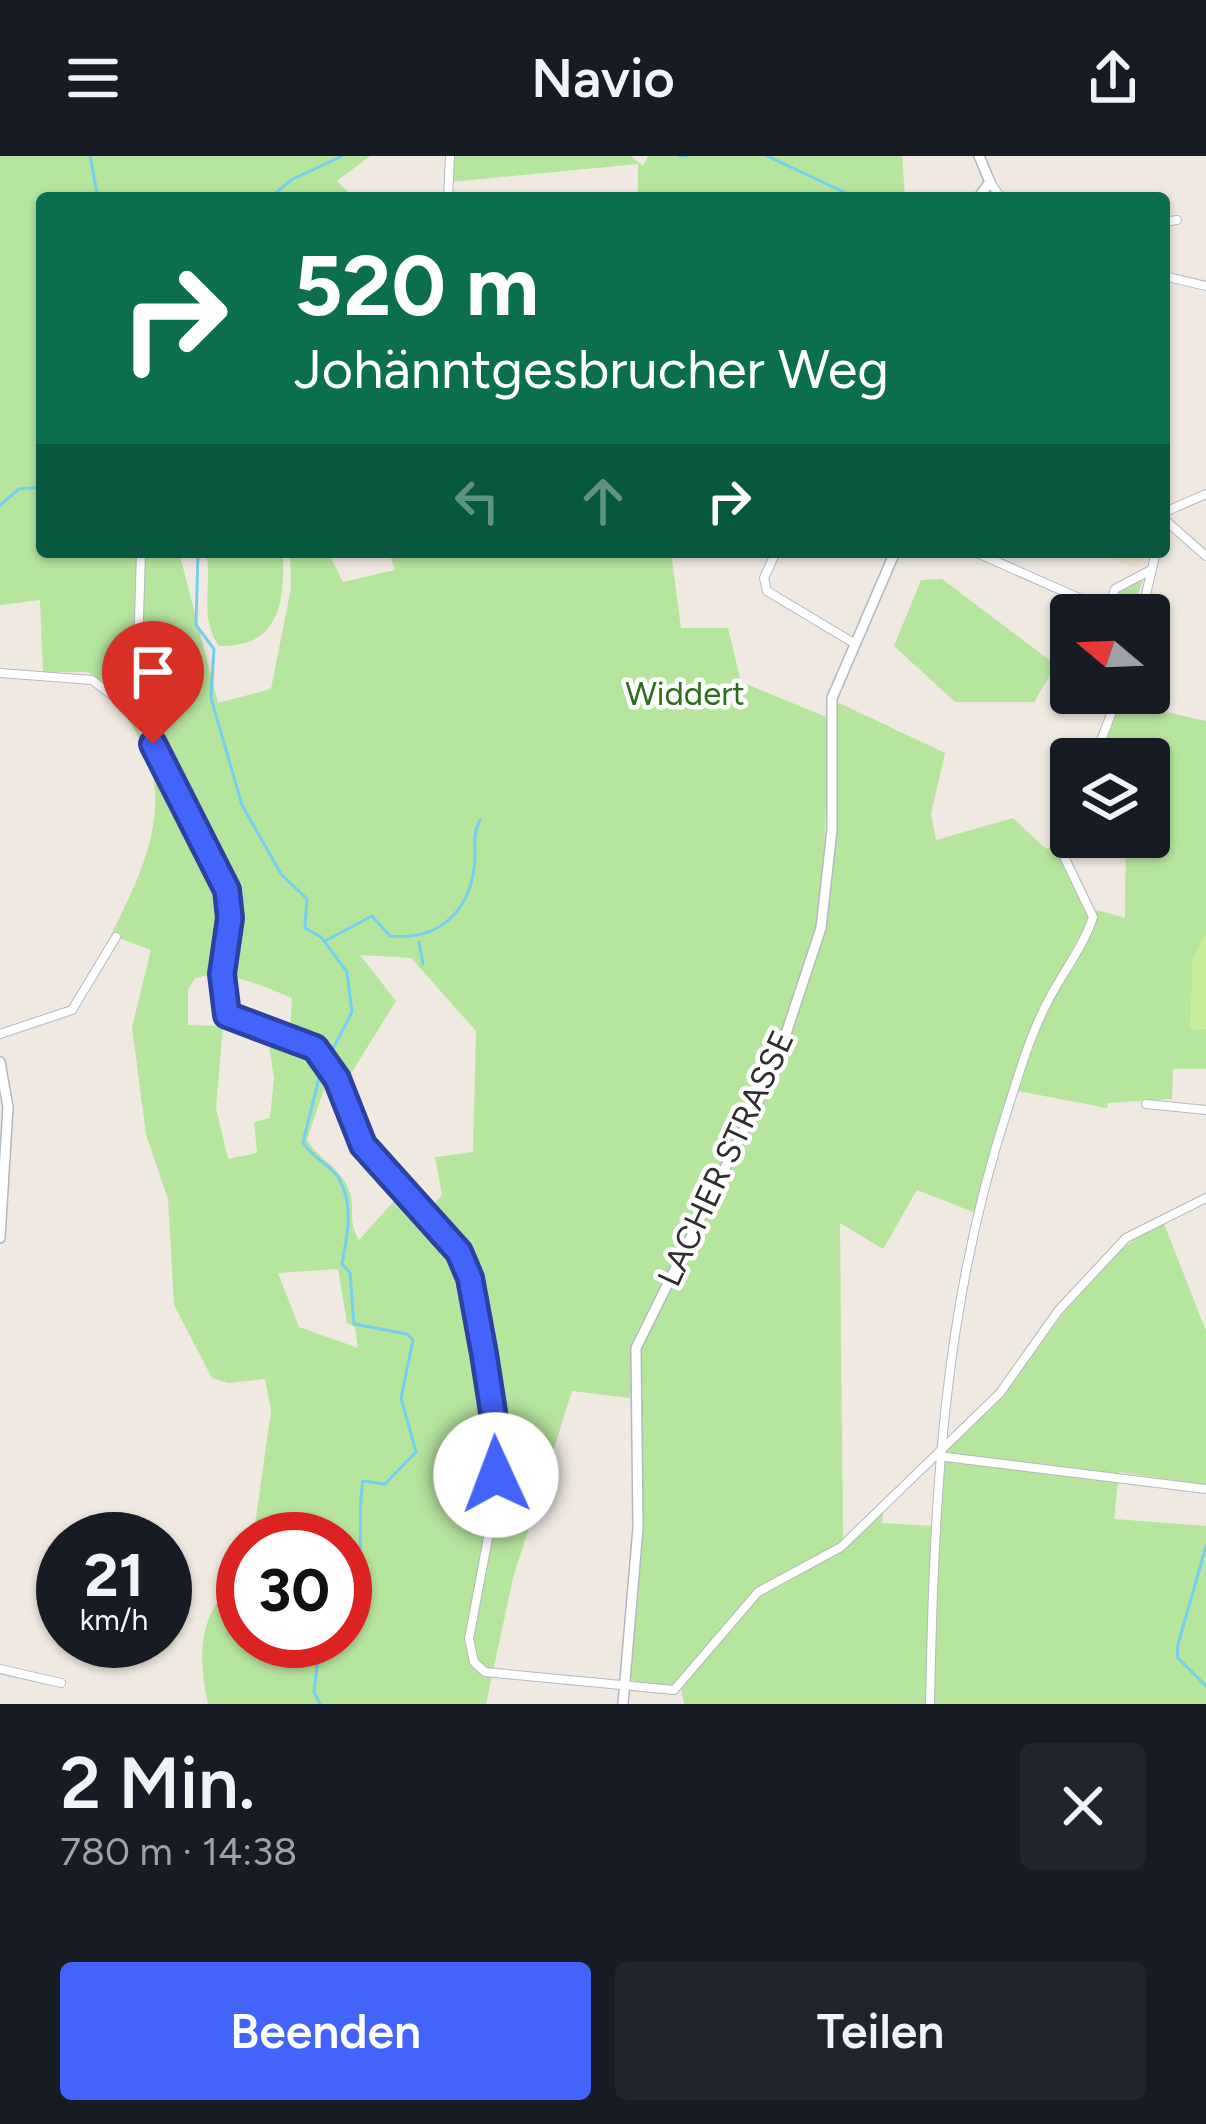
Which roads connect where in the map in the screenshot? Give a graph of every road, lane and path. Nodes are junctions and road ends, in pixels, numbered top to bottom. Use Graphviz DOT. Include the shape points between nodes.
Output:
graph roads {
  1 [pos="450,156"];
  2 [pos="979,156"];
  3 [pos="990,182"];
  4 [pos="448,192"];
  5 [pos="982,192"];
  6 [pos="997,192"];
  7 [pos="1177,220"];
  8 [pos="1170,221"];
  9 [pos="1170,277"];
  10 [pos="1206,286"];
  11 [pos="1206,494"];
  12 [pos="1170,513"];
  13 [pos="1170,522"];
  14 [pos="1206,556"];
  15 [pos="141,558"];
  16 [pos="773,558"];
  17 [pos="892,558"];
  18 [pos="988,558"];
  19 [pos="1154,558"];
  20 [pos="1151,570"];
  21 [pos="1069,594"];
  22 [pos="1114,594"];
  23 [pos="1146,594"];
  24 [pos="852,642"];
  25 [pos="0,673"];
  26 [pos="153,744"];
  27 [pos="1066,858"];
  28 [pos="116,937"];
  29 [pos="0,1034"];
  30 [pos="0,1062"];
  31 [pos="1146,1104"];
  32 [pos="1206,1110"];
  33 [pos="1206,1198"];
  34 [pos="0,1238"];
  35 [pos="938,1453"];
  36 [pos="1206,1489"];
  37 [pos="0,1670"];
  38 [pos="61,1683"];
  39 [pos="625,1686"];
  40 [pos="622,1704"];
  41 [pos="930,1704"];
  1 -- 4 [label="street"];
  2 -- 3 [label="street"];
  3 -- 5 [label="street"];
  3 -- 6 [label="street"];
  7 -- 8 [label="street"];
  9 -- 10 [label="street"];
  11 -- 12 [label="street"];
  13 -- 14 [label="street"];
  15 -- 26 [label="street" via="137,643"];
  16 -- 24 [label="street" via="764,578 770,595"];
  17 -- 24 [label="street, LACHER STRASSE"];
  18 -- 21 [label="street"];
  19 -- 20 [label="street"];
  20 -- 22 [label="street"];
  20 -- 23 [label="street"];
  24 -- 39 [label="street, LACHER STRASSE" via="832,698 832,830 821,928 775,1067 636,1348 638,1528"];
  25 -- 26 [label="street" via="92,680 123,703"];
  26 -- 39 [label="street" via="227,890 227,1015 303,1040 327,1064 363,1145 455,1246 470,1278 498,1444 470,1617 474,1662 489,1673"];
  27 -- 35 [label="street" via="1093,917 1039,1020 998,1139 950,1342"];
  28 -- 29 [label="street" via="72,1010"];
  30 -- 34 [label="street" via="8,1107"];
  31 -- 32 [label="street"];
  33 -- 35 [label="street" via="1126,1238 1058,1312 1005,1388"];
  35 -- 36 [label="street"];
  35 -- 39 [label="street" via="841,1547 758,1592 676,1688"];
  35 -- 41 [label="street"];
  37 -- 38 [label="street"];
  39 -- 40 [label="street, LACHER STRASSE"];
}
